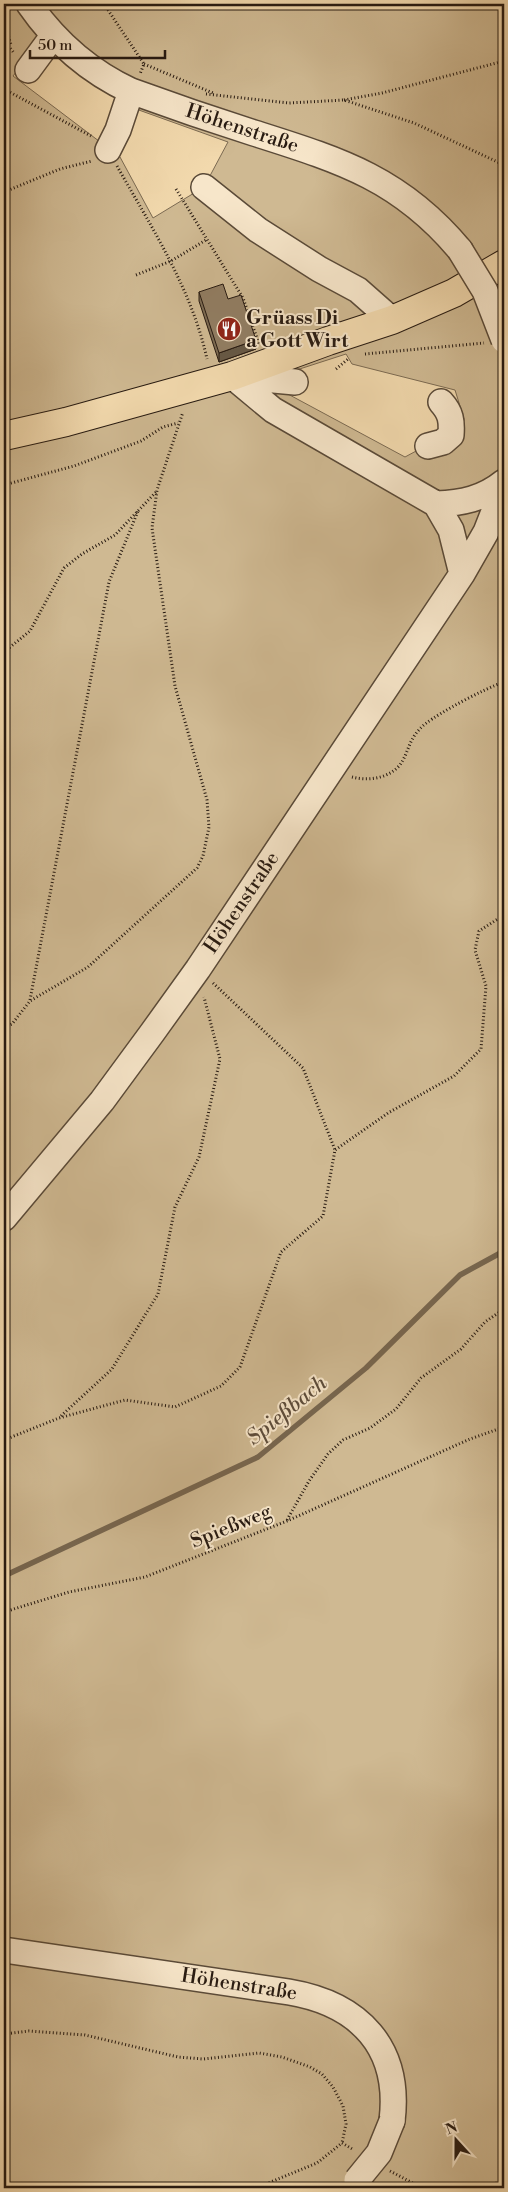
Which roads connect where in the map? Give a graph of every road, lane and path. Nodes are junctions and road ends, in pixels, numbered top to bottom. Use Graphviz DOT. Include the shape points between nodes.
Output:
graph roads {
  1 [pos="29,4"];
  2 [pos="104,4"];
  3 [pos="4,27"];
  4 [pos="53,36"];
  5 [pos="12,50"];
  6 [pos="504,60"];
  7 [pos="144,64"];
  8 [pos="28,70"];
  9 [pos="4,89"];
  10 [pos="132,91"];
  11 [pos="197,94"];
  12 [pos="216,94"];
  13 [pos="344,100"];
  14 [pos="102,155"];
  15 [pos="504,165"];
  16 [pos="204,187"];
  17 [pos="176,189"];
  18 [pos="4,192"];
  19 [pos="206,240"];
  20 [pos="170,261"];
  21 [pos="504,264"];
  22 [pos="136,275"];
  23 [pos="392,320"];
  24 [pos="495,341"];
  25 [pos="364,354"];
  26 [pos="354,355"];
  27 [pos="266,363"];
  28 [pos="336,369"];
  29 [pos="232,376"];
  30 [pos="295,382"];
  31 [pos="205,384"];
  32 [pos="441,402"];
  33 [pos="4,436"];
  34 [pos="428,446"];
  35 [pos="504,482"];
  36 [pos="4,485"];
  37 [pos="504,486"];
  38 [pos="157,490"];
  39 [pos="436,504"];
  40 [pos="138,511"];
  41 [pos="462,574"];
  42 [pos="4,652"];
  43 [pos="504,682"];
  44 [pos="333,768"];
  45 [pos="504,915"];
  46 [pos="198,969"];
  47 [pos="30,1001"];
  48 [pos="4,1027"];
  49 [pos="335,1150"];
  50 [pos="4,1218"];
  51 [pos="504,1309"];
  52 [pos="59,1418"];
  53 [pos="504,1427"];
  54 [pos="4,1440"];
  55 [pos="287,1521"];
  56 [pos="4,1612"];
  57 [pos="4,1950"];
  58 [pos="4,2034"];
  59 [pos="504,2181"];
  60 [pos="351,2184"];
  61 [pos="487,2187"];
  62 [pos="256,2188"];
  63 [pos="479,2188"];
  1 -- 4 [label="street, Höhenstraße"];
  2 -- 7 [label="path"];
  3 -- 5 [label="path"];
  4 -- 8 [label="street"];
  4 -- 10 [label="street, Höhenstraße" via="93,70"];
  6 -- 13 [label="path"];
  7 -- 10 [label="path"];
  7 -- 12 [label="path"];
  9 -- 14 [label="path" via="96,138"];
  10 -- 14 [label="street" via="118,130"];
  10 -- 24 [label="street, Höhenstraße, bridge" via="320,154 389,185 438,224 460,250 485,291"];
  11 -- 12 [label="path"];
  12 -- 13 [label="path" via="288,102"];
  13 -- 15 [label="path" via="414,122"];
  14 -- 18 [label="path"];
  14 -- 20 [label="path"];
  16 -- 23 [label="street" via="258,230 358,290"];
  17 -- 19 [label="path"];
  19 -- 20 [label="path"];
  19 -- 27 [label="path" via="243,298"];
  20 -- 22 [label="path"];
  20 -- 31 [label="path" via="202,336 210,372"];
  21 -- 23 [label="main road" via="454,293"];
  23 -- 27 [label="main road"];
  24 -- 25 [label="path"];
  26 -- 28 [label="path"];
  27 -- 29 [label="main road"];
  29 -- 30 [label="street"];
  29 -- 31 [label="main road"];
  29 -- 39 [label="street" via="273,410"];
  31 -- 33 [label="main road"];
  32 -- 34 [label="street" via="449,411 451,435 443,442"];
  35 -- 39 [label="street" via="468,501"];
  36 -- 38 [label="path" via="74,466 178,423"];
  37 -- 41 [label="street, Höhenstraße" via="486,532"];
  38 -- 40 [label="path"];
  38 -- 47 [label="path" via="152,515 153,540 174,679 207,800 207,841 197,868 117,941 88,967"];
  39 -- 41 [label="street" via="451,530"];
  40 -- 42 [label="path" via="115,535 64,568 30,631"];
  40 -- 47 [label="path" via="109,582"];
  41 -- 44 [label="street, Höhenstraße"];
  43 -- 44 [label="path" via="426,724 414,735 398,767 389,773 366,780"];
  44 -- 46 [label="street, Höhenstraße"];
  45 -- 49 [label="path" via="479,931 476,950 486,986 481,1049 454,1076 388,1113"];
  46 -- 49 [label="path" via="304,1068"];
  46 -- 50 [label="street, Höhenstraße" via="102,1101"];
  46 -- 52 [label="path" via="220,1059 199,1157 175,1207 158,1294 112,1369"];
  47 -- 48 [label="path" via="12,1024"];
  49 -- 52 [label="path" via="323,1216 281,1252 240,1367 221,1386 176,1407 125,1400"];
  51 -- 55 [label="path, Spießweg" via="460,1349 421,1378 396,1409 370,1428 343,1440 328,1454"];
  52 -- 54 [label="path"];
  53 -- 55 [label="path" via="470,1439"];
  55 -- 56 [label="path, Spießweg" via="145,1577 69,1592"];
  57 -- 60 [label="street, Höhenstraße, bridge" via="303,1994 352,2015 382,2052 393,2088 392,2122 379,2153"];
  58 -- 62 [label="path" via="29,2031 85,2035 178,2058 204,2059 259,2053 282,2057 322,2074 343,2106 346,2124 342,2143 317,2163"];
  59 -- 61 [label="path"];
  61 -- 63 [label="path"];
}
